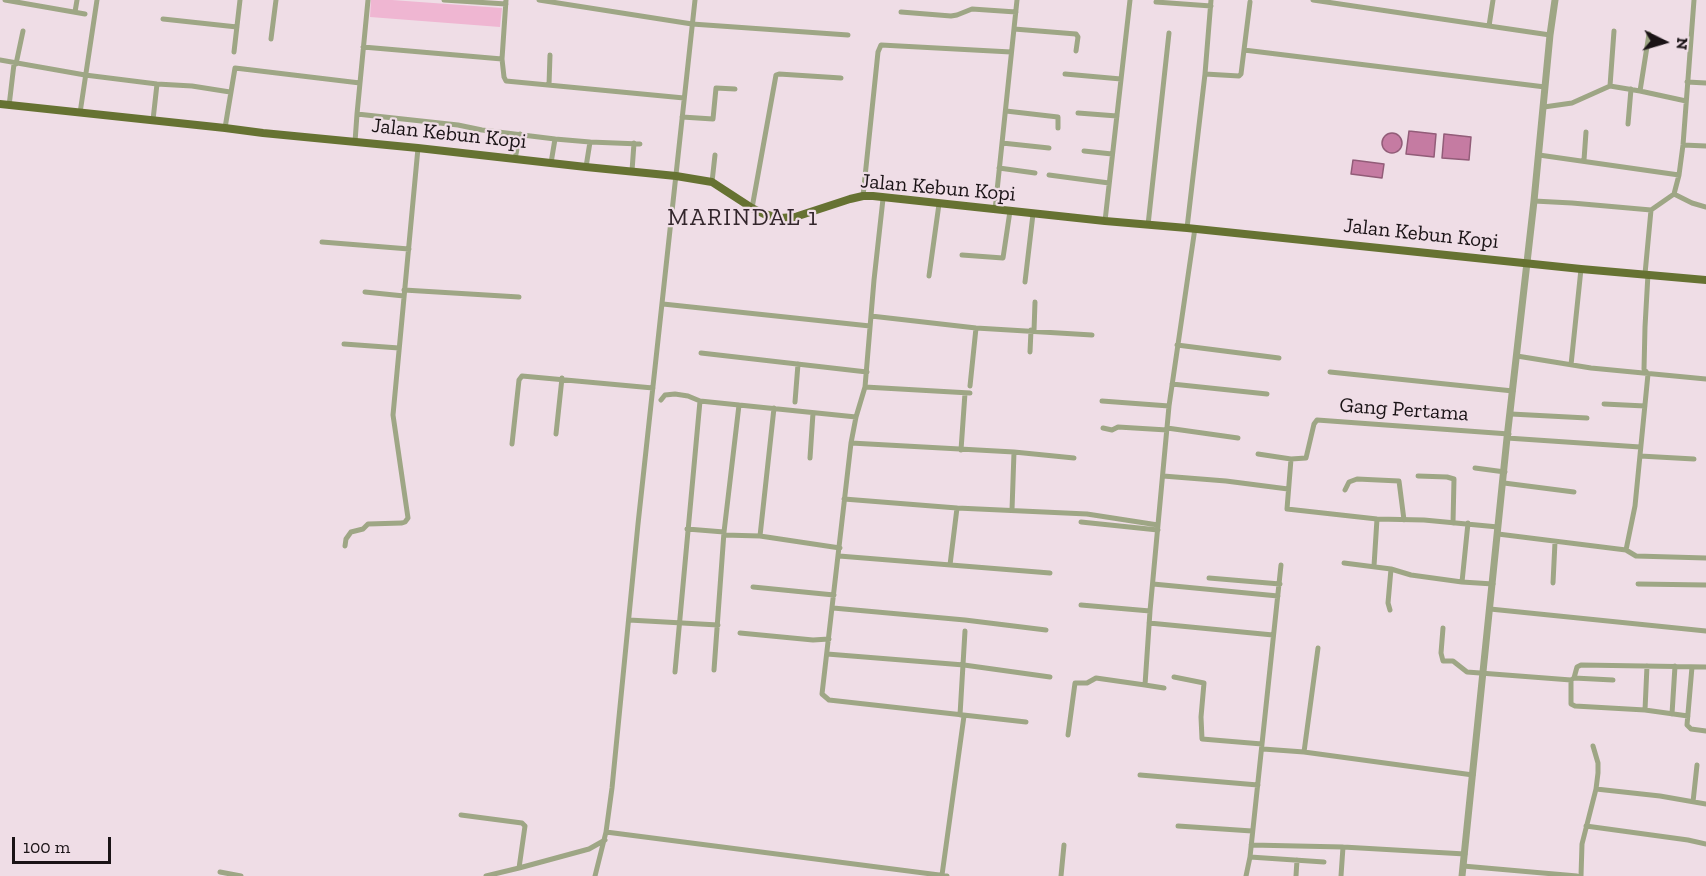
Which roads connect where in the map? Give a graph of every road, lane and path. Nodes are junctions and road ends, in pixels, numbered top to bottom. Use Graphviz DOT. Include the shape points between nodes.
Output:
graph roads {
  1 [pos="5,0"];
  2 [pos="77,0"];
  3 [pos="97,0"];
  4 [pos="240,0"];
  5 [pos="276,0"];
  6 [pos="368,0"];
  7 [pos="444,0"];
  8 [pos="539,0"];
  9 [pos="695,0"];
  10 [pos="1017,0"];
  11 [pos="1130,0"];
  12 [pos="1313,0"];
  13 [pos="1362,0"];
  14 [pos="1493,0"];
  15 [pos="1555,0"];
  16 [pos="1694,0"];
  17 [pos="506,2"];
  18 [pos="1156,2"];
  19 [pos="1250,2"];
  20 [pos="1211,3"];
  21 [pos="1361,7"];
  22 [pos="75,12"];
  23 [pos="900,12"];
  24 [pos="1016,12"];
  25 [pos="85,14"];
  26 [pos="163,20"];
  27 [pos="692,24"];
  28 [pos="1489,26"];
  29 [pos="237,27"];
  30 [pos="1014,29"];
  31 [pos="22,31"];
  32 [pos="1614,31"];
  33 [pos="1169,33"];
  34 [pos="1649,34"];
  35 [pos="848,35"];
  36 [pos="1550,35"];
  37 [pos="271,39"];
  38 [pos="363,47"];
  39 [pos="1244,50"];
  40 [pos="1076,51"];
  41 [pos="234,52"];
  42 [pos="1011,52"];
  43 [pos="550,54"];
  44 [pos="502,59"];
  45 [pos="0,60"];
  46 [pos="15,64"];
  47 [pos="1065,74"];
  48 [pos="1205,74"];
  49 [pos="85,75"];
  50 [pos="841,78"];
  51 [pos="1121,79"];
  52 [pos="1687,82"];
  53 [pos="360,83"];
  54 [pos="1706,83"];
  55 [pos="157,84"];
  56 [pos="549,85"];
  57 [pos="1610,86"];
  58 [pos="1545,87"];
  59 [pos="735,89"];
  60 [pos="1631,89"];
  61 [pos="1640,91"];
  62 [pos="230,92"];
  63 [pos="684,98"];
  64 [pos="1686,101"];
  65 [pos="5,105"];
  66 [pos="1544,107"];
  67 [pos="1006,111"];
  68 [pos="80,113"];
  69 [pos="1078,113"];
  70 [pos="357,114"];
  71 [pos="1117,116"];
  72 [pos="682,117"];
  73 [pos="153,120"];
  74 [pos="1628,124"];
  75 [pos="225,128"];
  76 [pos="1058,128"];
  77 [pos="1587,132"];
  78 [pos="520,134"];
  79 [pos="555,139"];
  80 [pos="355,142"];
  81 [pos="590,142"];
  82 [pos="1002,143"];
  83 [pos="1683,145"];
  84 [pos="1706,146"];
  85 [pos="418,148"];
  86 [pos="1049,148"];
  87 [pos="1084,151"];
  88 [pos="1112,154"];
  89 [pos="715,155"];
  90 [pos="1539,155"];
  91 [pos="515,159"];
  92 [pos="1584,160"];
  93 [pos="551,163"];
  94 [pos="586,167"];
  95 [pos="999,168"];
  96 [pos="632,171"];
  97 [pos="1035,172"];
  98 [pos="1050,175"];
  99 [pos="1679,175"];
  100 [pos="676,176"];
  101 [pos="712,182"];
  102 [pos="1109,183"];
  103 [pos="1674,195"];
  104 [pos="864,196"];
  105 [pos="883,199"];
  106 [pos="1534,201"];
  107 [pos="939,204"];
  108 [pos="1706,207"];
  109 [pos="752,208"];
  110 [pos="995,210"];
  111 [pos="1651,210"];
  112 [pos="1010,211"];
  113 [pos="1033,214"];
  114 [pos="1105,221"];
  115 [pos="1148,225"];
  116 [pos="1191,228"];
  117 [pos="322,242"];
  118 [pos="409,249"];
  119 [pos="962,255"];
  120 [pos="1527,262"];
  121 [pos="1581,269"];
  122 [pos="1647,274"];
  123 [pos="929,276"];
  124 [pos="1706,280"];
  125 [pos="1025,282"];
  126 [pos="365,292"];
  127 [pos="404,293"];
  128 [pos="519,297"];
  129 [pos="1035,302"];
  130 [pos="663,304"];
  131 [pos="871,316"];
  132 [pos="870,326"];
  133 [pos="976,328"];
  134 [pos="1033,331"];
  135 [pos="1092,335"];
  136 [pos="344,344"];
  137 [pos="1177,345"];
  138 [pos="399,348"];
  139 [pos="1030,352"];
  140 [pos="701,353"];
  141 [pos="1517,356"];
  142 [pos="1279,358"];
  143 [pos="798,363"];
  144 [pos="1571,365"];
  145 [pos="867,372"];
  146 [pos="1330,372"];
  147 [pos="1648,374"];
  148 [pos="562,378"];
  149 [pos="1706,379"];
  150 [pos="1172,384"];
  151 [pos="865,387"];
  152 [pos="653,388"];
  153 [pos="969,391"];
  154 [pos="1513,391"];
  155 [pos="1267,394"];
  156 [pos="661,400"];
  157 [pos="700,401"];
  158 [pos="1102,401"];
  159 [pos="795,402"];
  160 [pos="1604,404"];
  161 [pos="739,405"];
  162 [pos="1170,406"];
  163 [pos="1645,406"];
  164 [pos="774,408"];
  165 [pos="813,413"];
  166 [pos="1511,414"];
  167 [pos="856,417"];
  168 [pos="1587,418"];
  169 [pos="1103,428"];
  170 [pos="1167,429"];
  171 [pos="556,434"];
  172 [pos="1508,436"];
  173 [pos="1238,438"];
  174 [pos="851,443"];
  175 [pos="512,444"];
  176 [pos="1640,447"];
  177 [pos="961,450"];
  178 [pos="1014,452"];
  179 [pos="1258,454"];
  180 [pos="1640,456"];
  181 [pos="810,458"];
  182 [pos="1074,458"];
  183 [pos="1292,459"];
  184 [pos="1694,459"];
  185 [pos="1475,468"];
  186 [pos="1504,472"];
  187 [pos="1163,476"];
  188 [pos="1418,476"];
  189 [pos="1504,483"];
  190 [pos="1288,489"];
  191 [pos="1345,490"];
  192 [pos="1574,492"];
  193 [pos="844,499"];
  194 [pos="957,508"];
  195 [pos="1012,510"];
  196 [pos="1377,519"];
  197 [pos="1404,520"];
  198 [pos="1082,522"];
  199 [pos="1453,523"];
  200 [pos="1468,523"];
  201 [pos="1158,528"];
  202 [pos="687,529"];
  203 [pos="1498,530"];
  204 [pos="724,534"];
  205 [pos="760,536"];
  206 [pos="1555,542"];
  207 [pos="345,546"];
  208 [pos="840,548"];
  209 [pos="1626,550"];
  210 [pos="839,556"];
  211 [pos="1706,558"];
  212 [pos="1344,563"];
  213 [pos="950,565"];
  214 [pos="1281,565"];
  215 [pos="1374,566"];
  216 [pos="1391,569"];
  217 [pos="1050,573"];
  218 [pos="1209,578"];
  219 [pos="1462,582"];
  220 [pos="1553,583"];
  221 [pos="1153,584"];
  222 [pos="1280,584"];
  223 [pos="1493,584"];
  224 [pos="1638,584"];
  225 [pos="1706,585"];
  226 [pos="753,587"];
  227 [pos="834,595"];
  228 [pos="1278,596"];
  229 [pos="1081,605"];
  230 [pos="833,608"];
  231 [pos="1490,609"];
  232 [pos="1390,610"];
  233 [pos="1150,611"];
  234 [pos="629,620"];
  235 [pos="680,623"];
  236 [pos="1149,623"];
  237 [pos="718,625"];
  238 [pos="1443,628"];
  239 [pos="1046,630"];
  240 [pos="965,631"];
  241 [pos="1706,632"];
  242 [pos="740,633"];
  243 [pos="1273,635"];
  244 [pos="829,639"];
  245 [pos="1317,648"];
  246 [pos="827,654"];
  247 [pos="964,665"];
  248 [pos="1647,666"];
  249 [pos="1674,666"];
  250 [pos="1692,667"];
  251 [pos="1706,667"];
  252 [pos="714,670"];
  253 [pos="675,672"];
  254 [pos="1484,672"];
  255 [pos="1050,677"];
  256 [pos="1174,677"];
  257 [pos="1572,679"];
  258 [pos="1612,680"];
  259 [pos="1145,686"];
  260 [pos="1164,688"];
  261 [pos="1645,710"];
  262 [pos="1672,714"];
  263 [pos="962,715"];
  264 [pos="1688,716"];
  265 [pos="1026,722"];
  266 [pos="1706,731"];
  267 [pos="1068,735"];
  268 [pos="1263,746"];
  269 [pos="1593,746"];
  270 [pos="1304,752"];
  271 [pos="1697,765"];
  272 [pos="1140,775"];
  273 [pos="1473,775"];
  274 [pos="1258,785"];
  275 [pos="1596,789"];
  276 [pos="1693,802"];
  277 [pos="1706,804"];
  278 [pos="461,815"];
  279 [pos="1178,826"];
  280 [pos="1586,826"];
  281 [pos="1252,831"];
  282 [pos="606,832"];
  283 [pos="605,840"];
  284 [pos="1706,844"];
  285 [pos="1064,845"];
  286 [pos="1251,845"];
  287 [pos="1343,847"];
  288 [pos="1465,854"];
  289 [pos="1250,857"];
  290 [pos="1297,860"];
  291 [pos="1324,862"];
  292 [pos="1463,866"];
  293 [pos="519,868"];
  294 [pos="886,868"];
  295 [pos="220,872"];
  296 [pos="944,875"];
  297 [pos="241,876"];
  298 [pos="486,876"];
  299 [pos="595,876"];
  300 [pos="885,876"];
  301 [pos="1060,876"];
  302 [pos="1246,876"];
  303 [pos="1296,876"];
  304 [pos="1341,876"];
  305 [pos="1462,876"];
  306 [pos="1579,876"];
  1 -- 22 [label="street"];
  2 -- 22 [label="street"];
  3 -- 49 [label="street"];
  4 -- 29 [label="street"];
  5 -- 37 [label="street"];
  6 -- 38 [label="street"];
  7 -- 17 [label="street"];
  8 -- 27 [label="street"];
  9 -- 27 [label="street"];
  10 -- 24 [label="street"];
  11 -- 51 [label="street"];
  12 -- 21 [label="street"];
  13 -- 21 [label="street"];
  14 -- 28 [label="street"];
  15 -- 36 [label="street"];
  16 -- 52 [label="street"];
  17 -- 44 [label="street"];
  18 -- 20 [label="street"];
  19 -- 39 [label="street"];
  20 -- 48 [label="street"];
  21 -- 28 [label="street"];
  22 -- 25 [label="street"];
  23 -- 24 [label="street" via="951,16 972,9"];
  24 -- 30 [label="street"];
  26 -- 29 [label="street"];
  27 -- 35 [label="street"];
  27 -- 63 [label="street"];
  28 -- 36 [label="street"];
  29 -- 41 [label="street"];
  30 -- 40 [label="street" via="1076,34"];
  30 -- 42 [label="street"];
  31 -- 46 [label="street"];
  32 -- 57 [label="street"];
  33 -- 115 [label="street"];
  34 -- 61 [label="street"];
  36 -- 58 [label="street"];
  38 -- 44 [label="street"];
  38 -- 53 [label="street"];
  39 -- 48 [label="street" via="1239,76"];
  39 -- 58 [label="street"];
  42 -- 67 [label="street"];
  42 -- 104 [label="street" via="880,45"];
  43 -- 56 [label="street"];
  44 -- 56 [label="street" via="506,81"];
  45 -- 46 [label="street"];
  46 -- 49 [label="street"];
  46 -- 65 [label="street"];
  47 -- 51 [label="street"];
  48 -- 116 [label="street"];
  49 -- 55 [label="street"];
  49 -- 68 [label="street"];
  50 -- 109 [label="street" via="776,75"];
  51 -- 71 [label="street"];
  52 -- 54 [label="street"];
  52 -- 64 [label="street"];
  53 -- 62 [label="street" via="236,68"];
  53 -- 70 [label="street"];
  55 -- 62 [label="street"];
  55 -- 73 [label="street"];
  56 -- 63 [label="street"];
  57 -- 60 [label="street"];
  57 -- 66 [label="street" via="1572,103"];
  58 -- 66 [label="street"];
  59 -- 72 [label="street" via="716,88 712,119"];
  60 -- 61 [label="street"];
  60 -- 74 [label="street"];
  61 -- 64 [label="street"];
  62 -- 75 [label="street"];
  63 -- 72 [label="street"];
  64 -- 83 [label="street"];
  65 -- 68 [label="main road, Jalan Kebun Kopi"];
  66 -- 90 [label="street"];
  67 -- 76 [label="street" via="1058,117"];
  67 -- 82 [label="street"];
  68 -- 73 [label="main road, Jalan Kebun Kopi"];
  69 -- 71 [label="street"];
  70 -- 78 [label="street"];
  70 -- 80 [label="street"];
  71 -- 88 [label="street"];
  72 -- 100 [label="street"];
  73 -- 75 [label="main road, Jalan Kebun Kopi"];
  75 -- 80 [label="main road, Jalan Kebun Kopi"];
  77 -- 92 [label="street"];
  78 -- 79 [label="street"];
  78 -- 91 [label="street"];
  79 -- 81 [label="street"];
  79 -- 93 [label="street"];
  80 -- 85 [label="main road, Jalan Kebun Kopi"];
  81 -- 94 [label="street"];
  81 -- 96 [label="street" via="637,143"];
  82 -- 86 [label="street"];
  82 -- 95 [label="street"];
  83 -- 84 [label="street"];
  83 -- 99 [label="street"];
  85 -- 91 [label="main road, Jalan Kebun Kopi"];
  85 -- 118 [label="street"];
  87 -- 88 [label="street"];
  88 -- 102 [label="street"];
  89 -- 101 [label="street"];
  90 -- 92 [label="street"];
  90 -- 106 [label="street"];
  91 -- 93 [label="main road, Jalan Kebun Kopi"];
  92 -- 99 [label="street"];
  93 -- 94 [label="main road, Jalan Kebun Kopi"];
  94 -- 96 [label="main road, Jalan Kebun Kopi"];
  95 -- 97 [label="street"];
  95 -- 110 [label="street"];
  96 -- 100 [label="main road, Jalan Kebun Kopi"];
  98 -- 102 [label="street"];
  99 -- 103 [label="street"];
  100 -- 101 [label="main road, Jalan Kebun Kopi"];
  100 -- 130 [label="street"];
  101 -- 109 [label="main road, Jalan Kebun Kopi"];
  102 -- 114 [label="street"];
  103 -- 108 [label="street"];
  103 -- 111 [label="street"];
  104 -- 105 [label="main road, Jalan Kebun Kopi"];
  104 -- 109 [label="main road, Jalan Kebun Kopi" via="795,217 780,218"];
  105 -- 107 [label="main road, Jalan Kebun Kopi"];
  105 -- 131 [label="street"];
  106 -- 111 [label="street"];
  106 -- 120 [label="street"];
  107 -- 110 [label="main road, Jalan Kebun Kopi"];
  107 -- 123 [label="street"];
  110 -- 112 [label="main road, Jalan Kebun Kopi"];
  111 -- 122 [label="street"];
  112 -- 113 [label="main road, Jalan Kebun Kopi"];
  112 -- 119 [label="street" via="1004,258"];
  113 -- 114 [label="main road, Jalan Kebun Kopi"];
  113 -- 125 [label="street"];
  114 -- 115 [label="main road, Jalan Kebun Kopi"];
  115 -- 116 [label="main road, Jalan Kebun Kopi"];
  116 -- 120 [label="main road, Jalan Kebun Kopi"];
  116 -- 137 [label="street"];
  117 -- 118 [label="street"];
  118 -- 127 [label="street"];
  120 -- 121 [label="main road, Jalan Kebun Kopi"];
  120 -- 141 [label="street"];
  121 -- 122 [label="main road, Jalan Kebun Kopi"];
  121 -- 144 [label="street"];
  122 -- 124 [label="main road, Jalan Kebun Kopi"];
  122 -- 147 [label="street" via="1644,369"];
  126 -- 127 [label="street"];
  127 -- 128 [label="street"];
  127 -- 138 [label="street"];
  129 -- 134 [label="street"];
  130 -- 132 [label="street"];
  130 -- 152 [label="street"];
  131 -- 132 [label="street"];
  131 -- 133 [label="street"];
  132 -- 145 [label="street"];
  133 -- 134 [label="street"];
  133 -- 153 [label="street"];
  134 -- 135 [label="street"];
  134 -- 139 [label="street"];
  136 -- 138 [label="street"];
  137 -- 142 [label="street"];
  137 -- 150 [label="street"];
  138 -- 207 [label="street" via="393,415 408,518 404,523 368,524 351,532"];
  140 -- 143 [label="street"];
  141 -- 144 [label="street"];
  141 -- 154 [label="street"];
  143 -- 145 [label="street"];
  143 -- 159 [label="street"];
  144 -- 147 [label="street"];
  145 -- 151 [label="street"];
  146 -- 154 [label="street"];
  147 -- 149 [label="street"];
  147 -- 163 [label="street"];
  148 -- 152 [label="street"];
  148 -- 171 [label="street"];
  148 -- 175 [label="street" via="520,376"];
  150 -- 155 [label="street"];
  150 -- 162 [label="street"];
  151 -- 153 [label="street"];
  151 -- 167 [label="street"];
  152 -- 234 [label="street"];
  153 -- 177 [label="street"];
  154 -- 166 [label="street"];
  156 -- 157 [label="street" via="675,394"];
  157 -- 161 [label="street"];
  157 -- 202 [label="street"];
  158 -- 162 [label="street"];
  160 -- 163 [label="street"];
  161 -- 164 [label="street"];
  161 -- 204 [label="street"];
  162 -- 170 [label="street"];
  163 -- 176 [label="street"];
  164 -- 165 [label="street"];
  164 -- 205 [label="street"];
  165 -- 167 [label="street"];
  165 -- 181 [label="street"];
  166 -- 168 [label="street"];
  166 -- 172 [label="street"];
  167 -- 174 [label="street"];
  169 -- 170 [label="street"];
  170 -- 173 [label="street"];
  170 -- 187 [label="street"];
  172 -- 176 [label="street"];
  172 -- 183 [label="street, Gang Pertama" via="1317,420 1306,458"];
  172 -- 186 [label="street"];
  174 -- 177 [label="street"];
  174 -- 193 [label="street"];
  176 -- 180 [label="street"];
  177 -- 178 [label="street"];
  178 -- 182 [label="street"];
  178 -- 195 [label="street"];
  179 -- 183 [label="street"];
  180 -- 184 [label="street"];
  180 -- 209 [label="street"];
  183 -- 190 [label="street"];
  185 -- 186 [label="street"];
  186 -- 189 [label="street"];
  187 -- 190 [label="street"];
  187 -- 201 [label="street"];
  188 -- 199 [label="street" via="1454,479"];
  189 -- 192 [label="street"];
  189 -- 203 [label="street"];
  190 -- 196 [label="street" via="1287,509"];
  191 -- 197 [label="street" via="1349,482 1357,479 1398,481"];
  193 -- 194 [label="street"];
  193 -- 208 [label="street"];
  194 -- 195 [label="street"];
  194 -- 213 [label="street"];
  195 -- 201 [label="street" via="1087,514"];
  196 -- 197 [label="street"];
  196 -- 215 [label="street"];
  197 -- 199 [label="street"];
  198 -- 201 [label="street"];
  199 -- 200 [label="street"];
  200 -- 203 [label="street"];
  200 -- 219 [label="street"];
  201 -- 221 [label="street"];
  202 -- 204 [label="street"];
  202 -- 235 [label="street"];
  203 -- 206 [label="street"];
  203 -- 223 [label="street"];
  204 -- 205 [label="street"];
  204 -- 237 [label="street"];
  205 -- 208 [label="street"];
  206 -- 209 [label="street"];
  206 -- 220 [label="street"];
  208 -- 210 [label="street"];
  209 -- 211 [label="street" via="1636,556"];
  210 -- 213 [label="street"];
  210 -- 227 [label="street"];
  212 -- 215 [label="street"];
  213 -- 217 [label="street"];
  214 -- 222 [label="street"];
  215 -- 216 [label="street"];
  216 -- 219 [label="street"];
  216 -- 232 [label="street"];
  218 -- 222 [label="street"];
  219 -- 223 [label="street"];
  221 -- 228 [label="street"];
  221 -- 233 [label="street"];
  222 -- 228 [label="street"];
  223 -- 231 [label="street"];
  224 -- 225 [label="street"];
  226 -- 227 [label="street"];
  227 -- 230 [label="street"];
  228 -- 243 [label="street"];
  229 -- 233 [label="street"];
  230 -- 239 [label="street"];
  230 -- 244 [label="street"];
  231 -- 241 [label="street"];
  231 -- 254 [label="street"];
  233 -- 236 [label="street"];
  234 -- 235 [label="street"];
  234 -- 282 [label="street"];
  235 -- 237 [label="street"];
  235 -- 253 [label="street"];
  236 -- 243 [label="street"];
  236 -- 259 [label="street"];
  237 -- 252 [label="street"];
  238 -- 254 [label="street" via="1443,660 1453,661 1467,672"];
  240 -- 247 [label="street"];
  242 -- 244 [label="street"];
  243 -- 268 [label="street"];
  244 -- 246 [label="street"];
  245 -- 270 [label="street"];
  246 -- 247 [label="street"];
  246 -- 263 [label="street" via="822,694 829,700"];
  247 -- 255 [label="street"];
  247 -- 263 [label="street"];
  248 -- 249 [label="street"];
  248 -- 257 [label="street" via="1581,665"];
  248 -- 261 [label="street"];
  249 -- 250 [label="street"];
  249 -- 262 [label="street"];
  250 -- 251 [label="street"];
  250 -- 264 [label="street"];
  254 -- 257 [label="street"];
  254 -- 273 [label="street"];
  256 -- 268 [label="street" via="1204,683 1202,739"];
  257 -- 258 [label="street"];
  257 -- 261 [label="street" via="1572,705"];
  259 -- 260 [label="street"];
  259 -- 267 [label="street" via="1096,678 1075,683"];
  261 -- 262 [label="street"];
  262 -- 264 [label="street"];
  263 -- 265 [label="street"];
  263 -- 296 [label="street"];
  264 -- 266 [label="street" via="1689,728"];
  268 -- 270 [label="street"];
  268 -- 274 [label="street"];
  269 -- 275 [label="street" via="1598,763"];
  270 -- 273 [label="street"];
  271 -- 276 [label="street"];
  272 -- 274 [label="street"];
  273 -- 288 [label="street"];
  274 -- 281 [label="street"];
  275 -- 276 [label="street"];
  275 -- 280 [label="street"];
  276 -- 277 [label="street"];
  278 -- 293 [label="street" via="522,823 525,826"];
  279 -- 281 [label="street"];
  280 -- 284 [label="street"];
  280 -- 306 [label="street"];
  281 -- 286 [label="street"];
  282 -- 283 [label="street"];
  282 -- 294 [label="street"];
  283 -- 293 [label="street" via="589,849"];
  283 -- 299 [label="street"];
  285 -- 301 [label="street"];
  286 -- 287 [label="street"];
  286 -- 289 [label="street"];
  287 -- 288 [label="street"];
  287 -- 304 [label="street"];
  288 -- 292 [label="street"];
  289 -- 290 [label="street"];
  289 -- 302 [label="street"];
  290 -- 291 [label="street"];
  290 -- 303 [label="street"];
  292 -- 305 [label="street"];
  292 -- 306 [label="street"];
  293 -- 298 [label="street"];
  294 -- 296 [label="street"];
  294 -- 300 [label="street"];
  295 -- 297 [label="street"];
}
